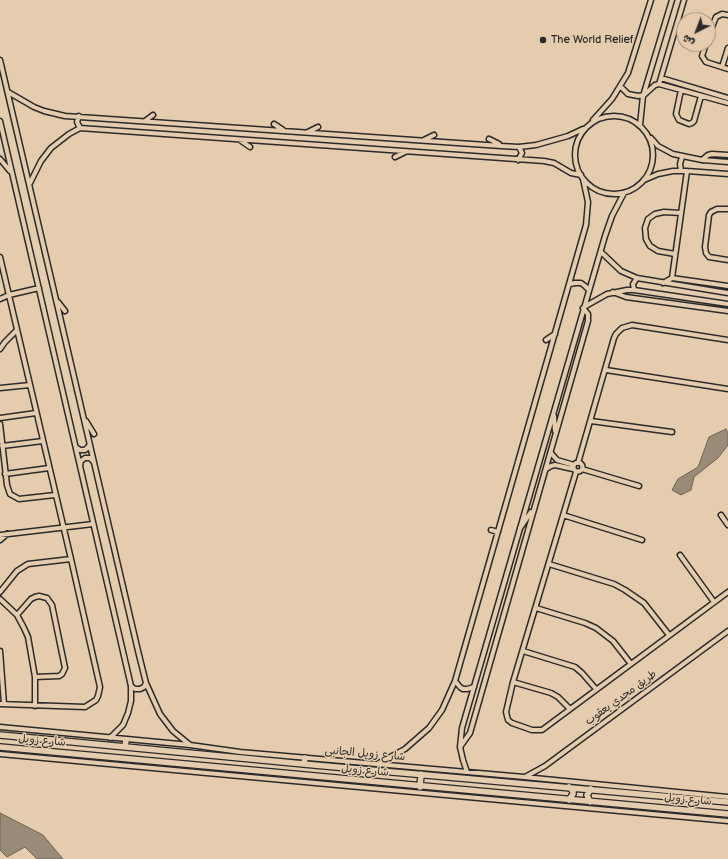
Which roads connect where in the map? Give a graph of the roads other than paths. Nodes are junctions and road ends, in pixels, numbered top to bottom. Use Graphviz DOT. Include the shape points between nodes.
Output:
graph roads {
  1 [pos="651,0"];
  2 [pos="672,0"];
  3 [pos="684,0"];
  4 [pos="728,15"];
  5 [pos="716,17"];
  6 [pos="728,48"];
  7 [pos="703,52"];
  8 [pos="0,60"];
  9 [pos="722,67"];
  10 [pos="728,69"];
  11 [pos="661,78"];
  12 [pos="659,84"];
  13 [pos="620,86"];
  14 [pos="681,90"];
  15 [pos="8,92"];
  16 [pos="644,95"];
  17 [pos="701,96"];
  18 [pos="728,98"];
  19 [pos="728,104"];
  20 [pos="153,115"];
  21 [pos="79,116"];
  22 [pos="0,121"];
  23 [pos="145,121"];
  24 [pos="592,122"];
  25 [pos="274,124"];
  26 [pos="640,125"];
  27 [pos="318,127"];
  28 [pos="80,128"];
  29 [pos="284,130"];
  30 [pos="583,130"];
  31 [pos="307,132"];
  32 [pos="647,134"];
  33 [pos="434,135"];
  34 [pos="489,139"];
  35 [pos="240,140"];
  36 [pos="423,140"];
  37 [pos="501,146"];
  38 [pos="250,147"];
  39 [pos="519,147"];
  40 [pos="406,152"];
  41 [pos="728,154"];
  42 [pos="395,157"];
  43 [pos="682,157"];
  44 [pos="0,159"];
  45 [pos="518,160"];
  46 [pos="702,160"];
  47 [pos="728,162"];
  48 [pos="681,171"];
  49 [pos="687,171"];
  50 [pos="727,174"];
  51 [pos="12,176"];
  52 [pos="582,177"];
  53 [pos="728,179"];
  54 [pos="644,180"];
  55 [pos="30,184"];
  56 [pos="624,193"];
  57 [pos="728,209"];
  58 [pos="681,213"];
  59 [pos="601,252"];
  60 [pos="676,254"];
  61 [pos="0,257"];
  62 [pos="728,260"];
  63 [pos="637,278"];
  64 [pos="672,278"];
  65 [pos="663,283"];
  66 [pos="570,284"];
  67 [pos="728,286"];
  68 [pos="39,288"];
  69 [pos="589,290"];
  70 [pos="634,290"];
  71 [pos="613,292"];
  72 [pos="728,293"];
  73 [pos="9,295"];
  74 [pos="0,299"];
  75 [pos="57,301"];
  76 [pos="728,304"];
  77 [pos="584,307"];
  78 [pos="65,311"];
  79 [pos="728,311"];
  80 [pos="17,330"];
  81 [pos="556,334"];
  82 [pos="546,340"];
  83 [pos="728,340"];
  84 [pos="0,349"];
  85 [pos="606,370"];
  86 [pos="30,385"];
  87 [pos="0,388"];
  88 [pos="728,389"];
  89 [pos="36,412"];
  90 [pos="553,414"];
  91 [pos="83,416"];
  92 [pos="0,418"];
  93 [pos="591,421"];
  94 [pos="0,424"];
  95 [pos="0,430"];
  96 [pos="672,432"];
  97 [pos="94,434"];
  98 [pos="554,440"];
  99 [pos="43,441"];
  100 [pos="90,444"];
  101 [pos="2,446"];
  102 [pos="76,447"];
  103 [pos="550,452"];
  104 [pos="94,462"];
  105 [pos="578,463"];
  106 [pos="80,466"];
  107 [pos="49,468"];
  108 [pos="574,469"];
  109 [pos="582,469"];
  110 [pos="545,471"];
  111 [pos="5,474"];
  112 [pos="639,486"];
  113 [pos="56,495"];
  114 [pos="535,507"];
  115 [pos="564,515"];
  116 [pos="721,515"];
  117 [pos="93,524"];
  118 [pos="728,525"];
  119 [pos="63,527"];
  120 [pos="491,530"];
  121 [pos="519,530"];
  122 [pos="498,532"];
  123 [pos="8,534"];
  124 [pos="0,535"];
  125 [pos="111,536"];
  126 [pos="117,536"];
  127 [pos="0,540"];
  128 [pos="642,540"];
  129 [pos="680,555"];
  130 [pos="71,559"];
  131 [pos="549,564"];
  132 [pos="0,592"];
  133 [pos="728,592"];
  134 [pos="0,599"];
  135 [pos="714,602"];
  136 [pos="536,608"];
  137 [pos="17,615"];
  138 [pos="728,631"];
  139 [pos="669,635"];
  140 [pos="0,651"];
  141 [pos="523,651"];
  142 [pos="631,664"];
  143 [pos="1,674"];
  144 [pos="34,677"];
  145 [pos="455,681"];
  146 [pos="513,682"];
  147 [pos="146,683"];
  148 [pos="131,686"];
  149 [pos="474,687"];
  150 [pos="596,690"];
  151 [pos="2,704"];
  152 [pos="36,706"];
  153 [pos="570,709"];
  154 [pos="0,727"];
  155 [pos="0,735"];
  156 [pos="110,738"];
  157 [pos="126,740"];
  158 [pos="190,745"];
  159 [pos="0,747"];
  160 [pos="125,747"];
  161 [pos="460,747"];
  162 [pos="0,754"];
  163 [pos="304,758"];
  164 [pos="363,762"];
  165 [pos="304,764"];
  166 [pos="376,764"];
  167 [pos="314,765"];
  168 [pos="337,767"];
  169 [pos="362,769"];
  170 [pos="468,772"];
  171 [pos="421,774"];
  172 [pos="315,777"];
  173 [pos="524,777"];
  174 [pos="492,778"];
  175 [pos="336,779"];
  176 [pos="420,786"];
  177 [pos="569,787"];
  178 [pos="591,789"];
  179 [pos="728,792"];
  180 [pos="683,795"];
  181 [pos="722,797"];
  182 [pos="728,797"];
  183 [pos="569,800"];
  184 [pos="590,802"];
  185 [pos="728,802"];
  186 [pos="680,810"];
  187 [pos="728,814"];
  188 [pos="680,817"];
  189 [pos="728,821"];
  1 -- 13 [label="street" via="628,73"];
  2 -- 16 [label="street"];
  3 -- 11 [label="street"];
  4 -- 5 [label="street"];
  6 -- 9 [label="street"];
  7 -- 9 [label="street" via="703,59"];
  8 -- 15 [label="street"];
  9 -- 10 [label="street"];
  11 -- 12 [label="street"];
  11 -- 18 [label="street"];
  12 -- 14 [label="street"];
  12 -- 16 [label="street" via="652,86"];
  13 -- 16 [label="street" via="633,96"];
  13 -- 24 [label="street"];
  14 -- 17 [label="street"];
  14 -- 17 [label="street" via="676,114 679,120 689,124 694,121"];
  15 -- 21 [label="street" via="44,111"];
  15 -- 55 [label="street"];
  16 -- 26 [label="street"];
  17 -- 19 [label="street"];
  20 -- 23 [label="street"];
  21 -- 23 [label="street"];
  21 -- 28 [label="street" via="77,122"];
  22 -- 51 [label="street"];
  23 -- 29 [label="street"];
  24 -- 26 [label="street" via="604,116 616,115 629,118"];
  24 -- 30 [label="street"];
  25 -- 29 [label="street"];
  26 -- 32 [label="street"];
  27 -- 31 [label="street"];
  28 -- 35 [label="street"];
  28 -- 55 [label="street" via="51,148 41,161"];
  29 -- 31 [label="street"];
  30 -- 39 [label="street" via="545,143"];
  30 -- 52 [label="street" via="575,150 575,160"];
  31 -- 36 [label="street"];
  32 -- 43 [label="street" via="665,151"];
  32 -- 54 [label="street" via="651,141 653,157 652,166"];
  33 -- 36 [label="street"];
  34 -- 37 [label="street"];
  35 -- 38 [label="street"];
  35 -- 40 [label="street"];
  36 -- 37 [label="street"];
  37 -- 39 [label="street"];
  39 -- 45 [label="street" via="522,153"];
  40 -- 42 [label="street"];
  40 -- 45 [label="street"];
  41 -- 46 [label="street" via="712,154"];
  43 -- 46 [label="street"];
  43 -- 48 [label="street"];
  44 -- 51 [label="street"];
  45 -- 52 [label="street" via="554,163"];
  46 -- 47 [label="street"];
  48 -- 49 [label="street"];
  48 -- 54 [label="street" via="658,174"];
  49 -- 50 [label="street"];
  49 -- 58 [label="street"];
  50 -- 53 [label="street"];
  51 -- 68 [label="street"];
  52 -- 56 [label="street" via="591,187 601,192"];
  52 -- 66 [label="street" via="588,214"];
  54 -- 56 [label="street"];
  55 -- 75 [label="street"];
  56 -- 59 [label="street" via="610,221"];
  57 -- 62 [label="street" via="717,209 709,215 705,247 709,257"];
  58 -- 60 [label="street"];
  58 -- 60 [label="street" via="655,214 648,219 645,228 650,246 658,251"];
  59 -- 63 [label="street" via="621,271"];
  59 -- 69 [label="street"];
  60 -- 64 [label="street"];
  61 -- 73 [label="street"];
  63 -- 65 [label="street"];
  63 -- 70 [label="street" via="633,284"];
  64 -- 65 [label="street"];
  64 -- 67 [label="street"];
  65 -- 72 [label="street"];
  66 -- 69 [label="street" via="581,283"];
  66 -- 81 [label="street"];
  68 -- 73 [label="street"];
  68 -- 102 [label="street"];
  69 -- 77 [label="street"];
  70 -- 71 [label="street"];
  70 -- 76 [label="street"];
  71 -- 77 [label="street"];
  71 -- 79 [label="street" via="626,297"];
  73 -- 74 [label="street"];
  73 -- 80 [label="street"];
  75 -- 78 [label="street"];
  75 -- 91 [label="street"];
  77 -- 90 [label="street"];
  77 -- 98 [label="street" via="588,321"];
  80 -- 84 [label="street"];
  80 -- 86 [label="street"];
  81 -- 82 [label="street"];
  81 -- 122 [label="street"];
  83 -- 85 [label="street" via="626,326 616,334"];
  85 -- 88 [label="street"];
  85 -- 93 [label="street"];
  86 -- 87 [label="street"];
  86 -- 89 [label="street"];
  89 -- 92 [label="street"];
  89 -- 99 [label="street"];
  90 -- 98 [label="street"];
  90 -- 121 [label="street"];
  91 -- 97 [label="street"];
  91 -- 100 [label="street"];
  93 -- 96 [label="street"];
  93 -- 105 [label="street"];
  94 -- 95 [label="street"];
  95 -- 101 [label="street"];
  98 -- 103 [label="street"];
  99 -- 101 [label="street"];
  99 -- 107 [label="street"];
  100 -- 102 [label="street" via="85,450"];
  100 -- 104 [label="street"];
  101 -- 111 [label="street"];
  102 -- 106 [label="street"];
  103 -- 108 [label="street" via="554,458"];
  103 -- 110 [label="street"];
  104 -- 106 [label="street" via="90,458 85,458"];
  104 -- 125 [label="street"];
  105 -- 108 [label="street"];
  105 -- 109 [label="street"];
  106 -- 117 [label="street"];
  107 -- 111 [label="street"];
  107 -- 113 [label="street"];
  108 -- 109 [label="street" via="579,472"];
  108 -- 110 [label="street" via="555,465"];
  108 -- 115 [label="street"];
  109 -- 112 [label="street"];
  110 -- 114 [label="street"];
  111 -- 113 [label="street" via="7,490 14,498"];
  113 -- 119 [label="street"];
  114 -- 121 [label="street"];
  114 -- 161 [label="street" via="470,733"];
  115 -- 128 [label="street"];
  115 -- 131 [label="street"];
  116 -- 118 [label="street"];
  117 -- 119 [label="street"];
  117 -- 148 [label="street"];
  119 -- 123 [label="street"];
  119 -- 130 [label="street"];
  120 -- 122 [label="street"];
  121 -- 149 [label="street"];
  122 -- 145 [label="street"];
  123 -- 124 [label="street"];
  123 -- 127 [label="street"];
  125 -- 126 [label="street"];
  125 -- 147 [label="street"];
  129 -- 135 [label="street"];
  130 -- 132 [label="street" via="28,564 17,571"];
  130 -- 152 [label="street" via="100,688 96,700 85,707"];
  131 -- 136 [label="street"];
  131 -- 139 [label="street" via="614,584 625,590 644,604"];
  133 -- 135 [label="street"];
  134 -- 137 [label="street"];
  135 -- 139 [label="street"];
  136 -- 141 [label="street"];
  136 -- 142 [label="street" via="596,628 613,641"];
  137 -- 144 [label="street" via="28,637"];
  137 -- 144 [label="street" via="35,597 47,598 52,605 65,668 62,674 56,677"];
  138 -- 173 [label="street, طريق مجدي يعقوب" via="545,766"];
  139 -- 142 [label="street"];
  140 -- 143 [label="street"];
  141 -- 146 [label="street"];
  141 -- 150 [label="street" via="575,667"];
  142 -- 150 [label="street"];
  143 -- 151 [label="street"];
  144 -- 152 [label="street"];
  145 -- 149 [label="street" via="463,689"];
  145 -- 166 [label="street" via="442,710 422,736 395,755"];
  146 -- 153 [label="street" via="551,693"];
  146 -- 153 [label="street" via="506,712 508,720 512,723 532,730 542,730"];
  147 -- 148 [label="street" via="140,689"];
  147 -- 158 [label="street" via="166,723"];
  148 -- 156 [label="street" via="128,713 123,725"];
  149 -- 161 [label="street" via="462,728"];
  150 -- 153 [label="street"];
  151 -- 152 [label="street"];
  154 -- 156 [label="street, شارع زويل الجانبى"];
  155 -- 160 [label="main road, شارع زويل"];
  156 -- 157 [label="street, شارع زويل الجانبى"];
  157 -- 158 [label="street, شارع زويل الجانبى"];
  157 -- 160 [label="main road"];
  158 -- 163 [label="street, شارع زويل الجانبى"];
  159 -- 172 [label="main road, شارع زويل"];
  160 -- 165 [label="main road, شارع زويل"];
  161 -- 170 [label="street" via="462,760"];
  162 -- 188 [label="street"];
  163 -- 164 [label="street, شارع زويل الجانبى"];
  163 -- 165 [label="main road"];
  164 -- 166 [label="street, شارع زويل الجانبى"];
  164 -- 169 [label="main road"];
  165 -- 167 [label="main road, شارع زويل"];
  166 -- 170 [label="street, شارع زويل الجانبى"];
  167 -- 168 [label="main road, شارع زويل"];
  167 -- 172 [label="main road" via="318,771"];
  168 -- 169 [label="main road, شارع زويل"];
  168 -- 175 [label="main road" via="332,772"];
  169 -- 171 [label="main road, شارع زويل"];
  170 -- 174 [label="street, شارع زويل الجانبى"];
  171 -- 174 [label="main road, شارع زويل"];
  171 -- 176 [label="main road"];
  172 -- 175 [label="main road, شارع زويل"];
  173 -- 174 [label="street, شارع زويل الجانبى"];
  173 -- 180 [label="street, شارع زويل الجانبى"];
  174 -- 177 [label="main road, شارع زويل"];
  175 -- 176 [label="main road, شارع زويل"];
  176 -- 183 [label="main road, شارع زويل"];
  177 -- 178 [label="main road, شارع زويل"];
  177 -- 183 [label="main road" via="573,793"];
  178 -- 180 [label="main road, شارع زويل"];
  178 -- 184 [label="main road" via="587,795"];
  179 -- 181 [label="street"];
  180 -- 181 [label="street, شارع زويل الجانبى"];
  180 -- 185 [label="main road, شارع زويل"];
  181 -- 182 [label="street, شارع زويل الجانبى"];
  183 -- 184 [label="main road, شارع زويل"];
  184 -- 186 [label="main road, شارع زويل"];
  186 -- 187 [label="main road, شارع زويل"];
  186 -- 188 [label="main road"];
  188 -- 189 [label="street"];
}
